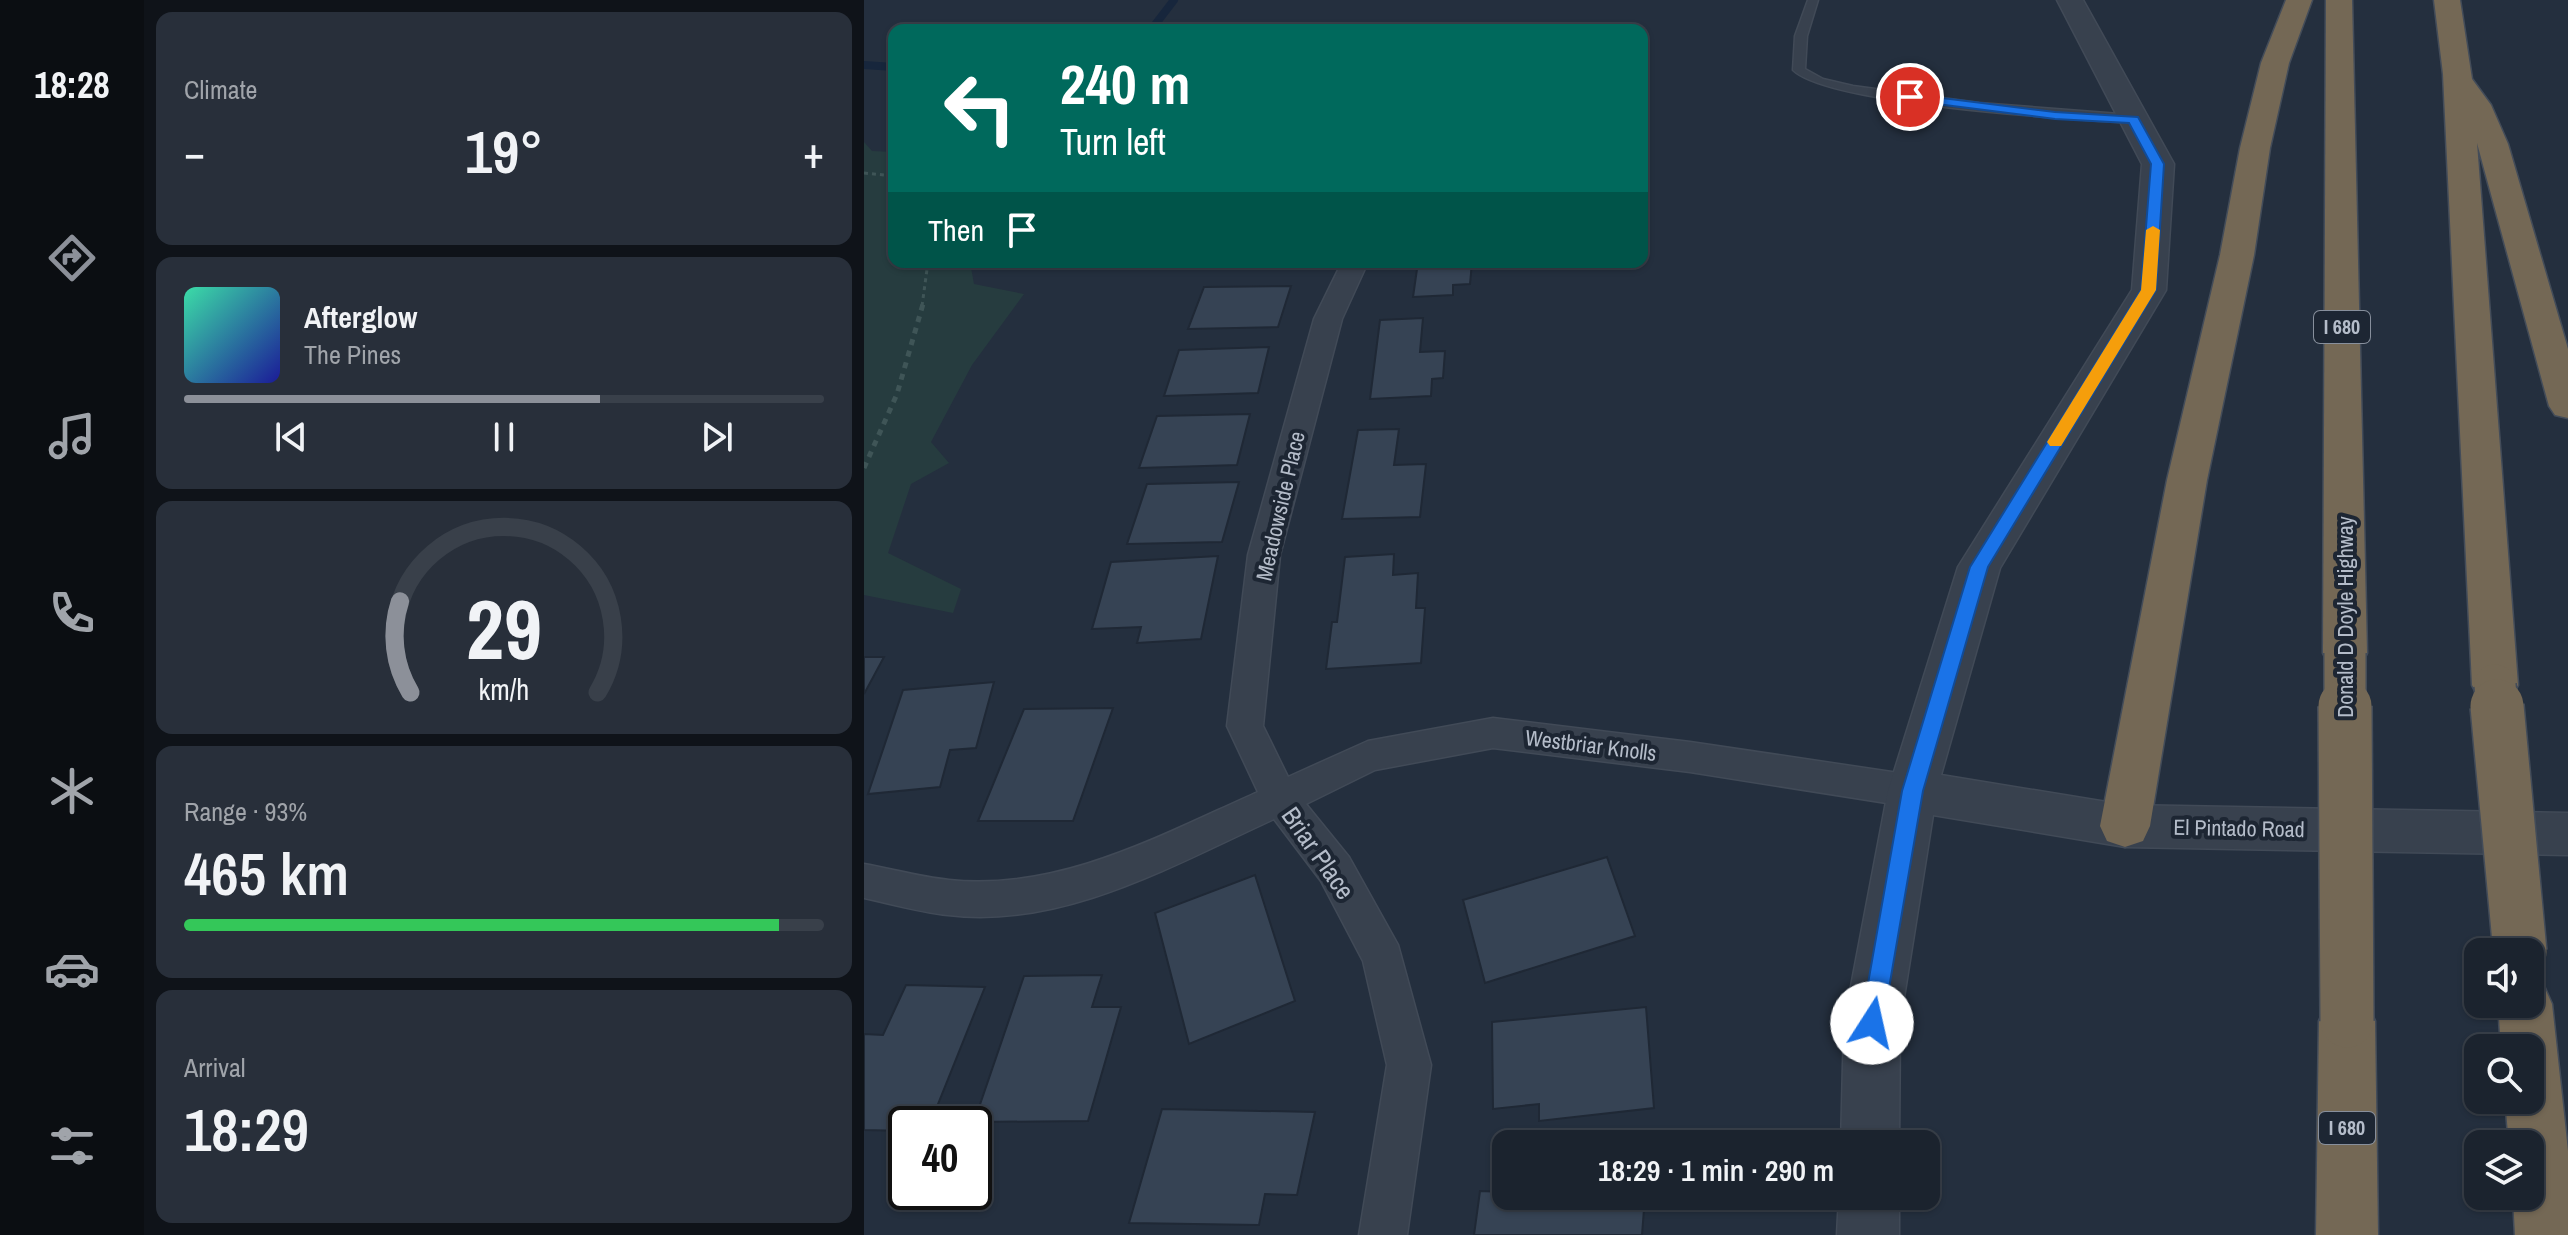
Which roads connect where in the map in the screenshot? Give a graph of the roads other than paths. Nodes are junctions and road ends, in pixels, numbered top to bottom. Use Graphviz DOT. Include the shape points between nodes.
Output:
graph roads {
  1 [pos="1813,0"];
  2 [pos="2070,0"];
  3 [pos="2299,0"];
  4 [pos="2339,0"];
  5 [pos="2447,0"];
  6 [pos="2457,74"];
  7 [pos="2133,119"];
  8 [pos="1352,268"];
  9 [pos="2568,406"];
  10 [pos="1912,791"];
  11 [pos="1280,799"];
  12 [pos="2125,826"];
  13 [pos="2568,834"];
  14 [pos="864,881"];
  15 [pos="2519,938"];
  16 [pos="2535,1114"];
  17 [pos="1870,1130"];
  18 [pos="1869,1210"];
  19 [pos="1383,1235"];
  20 [pos="1868,1235"];
  21 [pos="2347,1235"];
  22 [pos="2546,1235"];
  1 -- 7 [label="lane" via="1798,58 1799,70 1809,79 1935,101"];
  2 -- 7 [label="street"];
  3 -- 12 [label="highway" via="2275,63 2255,148 2187,480"];
  4 -- 21 [label="highway, Donald D Doyle Highway / I 680, bridge"];
  5 -- 6 [label="highway"];
  6 -- 9 [label="highway" via="2481,111 2497,153"];
  6 -- 15 [label="highway, bridge" via="2495,685"];
  7 -- 10 [label="street" via="2158,164 2149,290 1979,567"];
  8 -- 11 [label="street, Meadowside Place" via="1328,319 1264,555 1245,726"];
  10 -- 11 [label="street, Westbriar Knolls" via="1493,733 1368,756"];
  10 -- 12 [label="street, El Pintado Road"];
  10 -- 17 [label="street" via="1872,1023"];
  11 -- 14 [label="street, Briar Place" via="1120,871 1032,896 950,898"];
  11 -- 19 [label="street, Briar Place" via="1335,869 1383,958 1406,1049 1409,1065"];
  12 -- 13 [label="street, El Pintado Road"];
  16 -- 22 [label="highway"];
  18 -- 20 [label="street"];
}
